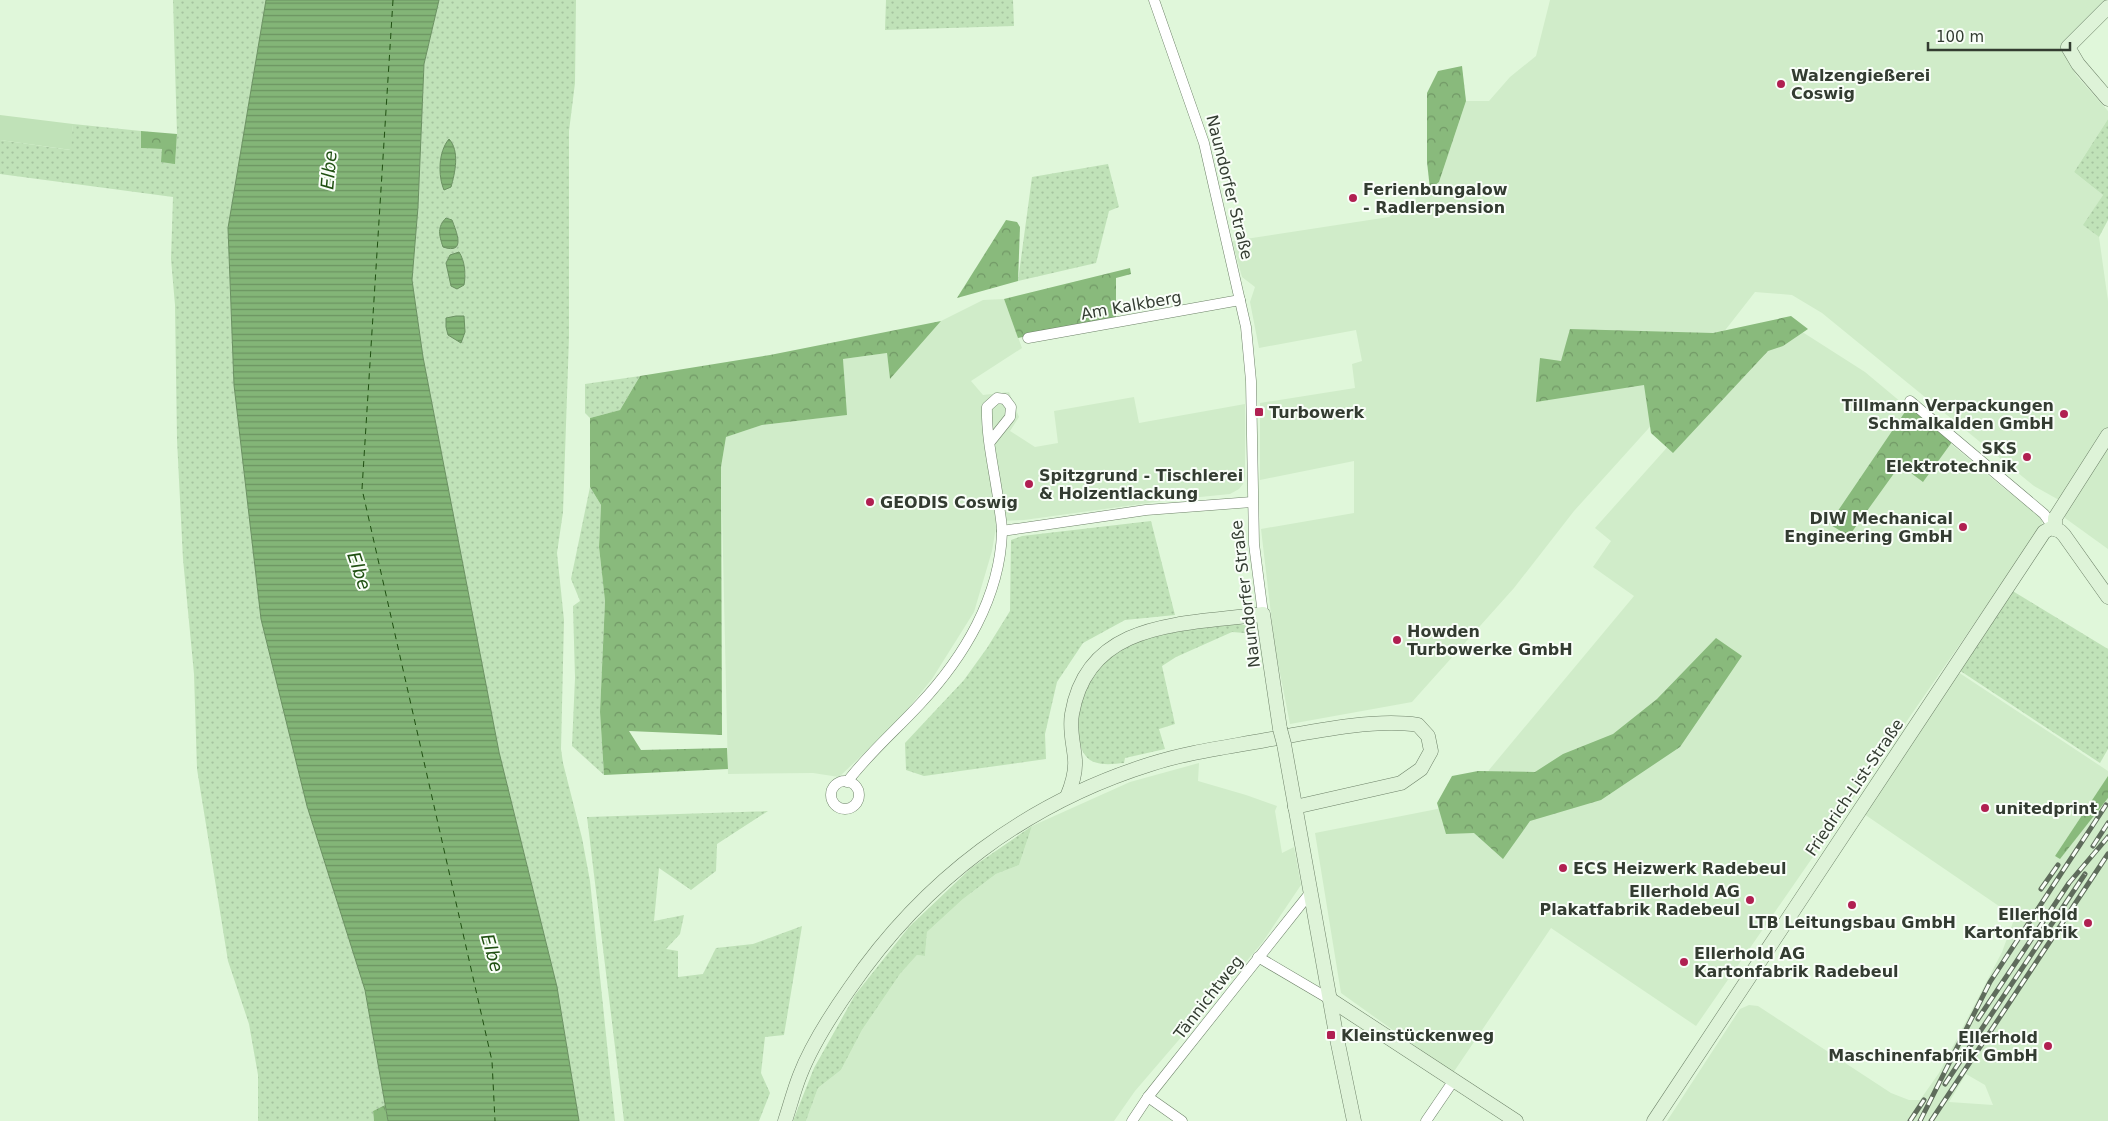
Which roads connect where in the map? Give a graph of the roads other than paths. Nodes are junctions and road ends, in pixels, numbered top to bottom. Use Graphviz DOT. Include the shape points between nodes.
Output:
graph roads {
  1 [pos="1154,0"];
  2 [pos="2108,7"];
  3 [pos="2108,99"];
  4 [pos="1240,300"];
  5 [pos="1028,338"];
  6 [pos="1910,401"];
  7 [pos="2108,435"];
  8 [pos="990,442"];
  9 [pos="1252,502"];
  10 [pos="2055,529"];
  11 [pos="1002,531"];
  12 [pos="2108,597"];
  13 [pos="1263,614"];
  14 [pos="847,782"];
  15 [pos="1067,797"];
  16 [pos="1295,807"];
  17 [pos="1310,893"];
  18 [pos="1258,957"];
  19 [pos="1331,1000"];
  20 [pos="1454,1080"];
  21 [pos="1148,1097"];
  22 [pos="785,1121"];
  23 [pos="1132,1121"];
  24 [pos="1182,1121"];
  25 [pos="1354,1121"];
  26 [pos="1426,1121"];
  27 [pos="1516,1121"];
  28 [pos="1654,1121"];
  1 -- 4 [label="street, Naundorfer Straße" via="1204,143"];
  2 -- 3 [label="street" via="2068,47"];
  4 -- 5 [label="street, Am Kalkberg"];
  4 -- 9 [label="street, Naundorfer Straße" via="1250,358"];
  6 -- 10 [label="street" via="2044,514"];
  7 -- 10 [label="street" via="2055,518"];
  8 -- 11 [label="street"];
  9 -- 11 [label="street" via="1146,510"];
  9 -- 13 [label="street, Naundorfer Straße"];
  10 -- 12 [label="street" via="2069,541"];
  10 -- 28 [label="street, Friedrich-List-Straße" via="2044,532"];
  11 -- 14 [label="street" via="988,602 974,632 922,702"];
  13 -- 15 [label="street" via="1162,627 1135,634 1110,648 1092,665 1074,701 1071,735 1075,770"];
  13 -- 16 [label="street, Naundorfer Straße, bridge"];
  15 -- 16 [label="street" via="1153,763 1301,734 1380,723 1406,723 1418,725 1428,736 1431,751 1421,769 1401,783"];
  15 -- 22 [label="street" via="1016,825 966,860 919,902 878,948 832,1014 801,1074"];
  16 -- 17 [label="street, Naundorfer Straße"];
  17 -- 18 [label="street, Tännichtweg"];
  17 -- 19 [label="street, Naundorfer Straße"];
  18 -- 19 [label="street"];
  18 -- 21 [label="street, Tännichtweg"];
  19 -- 20 [label="street"];
  19 -- 25 [label="street, Naundorfer Straße"];
  20 -- 26 [label="street"];
  20 -- 27 [label="street"];
  21 -- 23 [label="street, Tännichtweg"];
  21 -- 24 [label="street"];
}
